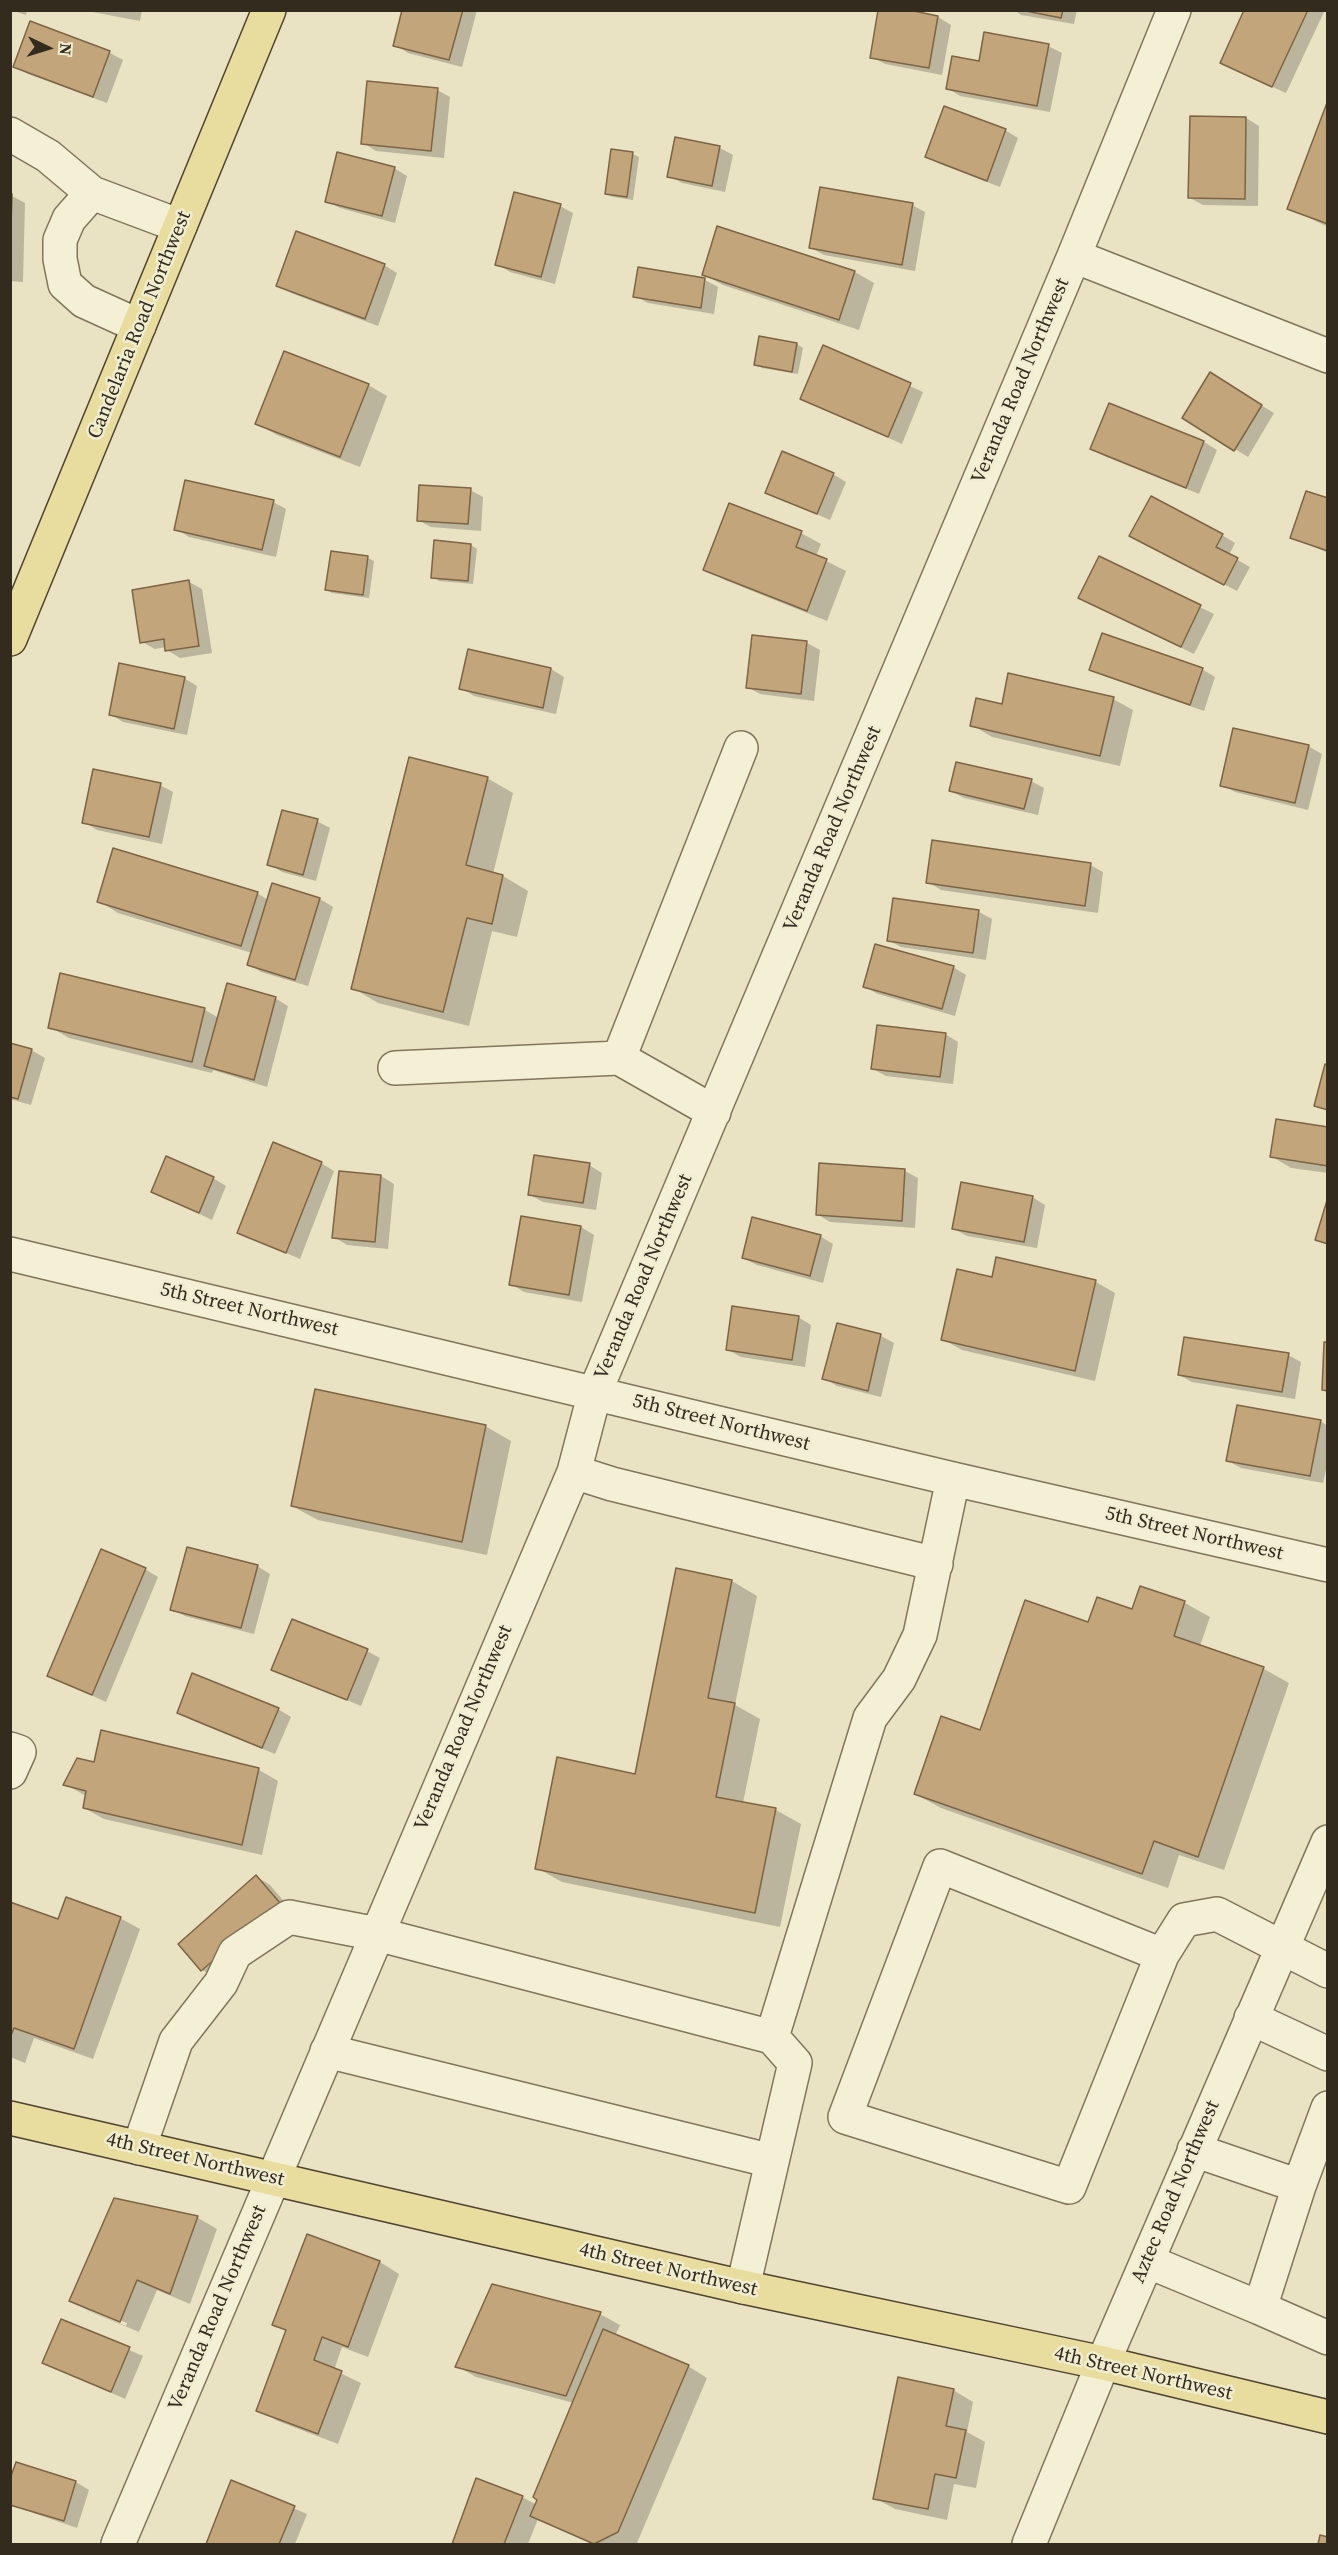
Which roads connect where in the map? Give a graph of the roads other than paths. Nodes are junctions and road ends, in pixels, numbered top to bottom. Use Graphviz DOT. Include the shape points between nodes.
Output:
graph roads {
  1 [pos="268,10"];
  2 [pos="1174,10"];
  3 [pos="10,134"];
  4 [pos="92,194"];
  5 [pos="180,226"];
  6 [pos="1074,256"];
  7 [pos="139,326"];
  8 [pos="1328,356"];
  9 [pos="10,639"];
  10 [pos="741,748"];
  11 [pos="619,1058"];
  12 [pos="396,1068"];
  13 [pos="714,1112"];
  14 [pos="10,1254"];
  15 [pos="595,1392"];
  16 [pos="574,1472"];
  17 [pos="953,1479"];
  18 [pos="936,1564"];
  19 [pos="1328,1565"];
  20 [pos="10,1749"];
  21 [pos="10,1773"];
  22 [pos="1328,1842"];
  23 [pos="377,1934"];
  24 [pos="1283,1948"];
  25 [pos="1162,1955"];
  26 [pos="1328,1971"];
  27 [pos="1251,2018"];
  28 [pos="772,2037"];
  29 [pos="327,2051"];
  30 [pos="1328,2054"];
  31 [pos="1328,2108"];
  32 [pos="10,2118"];
  33 [pos="139,2148"];
  34 [pos="1194,2150"];
  35 [pos="772,2161"];
  36 [pos="273,2178"];
  37 [pos="1299,2186"];
  38 [pos="1147,2261"];
  39 [pos="742,2287"];
  40 [pos="1260,2308"];
  41 [pos="1328,2338"];
  42 [pos="1103,2363"];
  43 [pos="1328,2417"];
  44 [pos="118,2544"];
  45 [pos="1029,2544"];
  1 -- 5 [label="main road, Candelaria Road Northwest"];
  2 -- 6 [label="street, Veranda Road Northwest"];
  3 -- 4 [label="street" via="48,156"];
  4 -- 5 [label="street"];
  4 -- 7 [label="street" via="69,219 60,240 64,284 84,301"];
  5 -- 7 [label="main road, Candelaria Road Northwest"];
  6 -- 8 [label="street"];
  6 -- 13 [label="street, Veranda Road Northwest"];
  7 -- 9 [label="main road, Candelaria Road Northwest"];
  10 -- 11 [label="street"];
  11 -- 12 [label="street"];
  11 -- 13 [label="street"];
  13 -- 15 [label="street, Veranda Road Northwest"];
  14 -- 15 [label="street, 5th Street Northwest"];
  15 -- 16 [label="street, Veranda Road Northwest"];
  15 -- 17 [label="street, 5th Street Northwest"];
  16 -- 18 [label="street"];
  16 -- 23 [label="street, Veranda Road Northwest"];
  17 -- 18 [label="street"];
  17 -- 19 [label="street, 5th Street Northwest"];
  18 -- 28 [label="street" via="920,1635 898,1679 870,1718"];
  20 -- 21 [label="street" via="19,1752"];
  22 -- 24 [label="street, Aztec Road Northwest"];
  23 -- 28 [label="street"];
  23 -- 29 [label="street, Veranda Road Northwest"];
  23 -- 33 [label="street" via="289,1917 234,1953 221,1983 176,2041"];
  24 -- 25 [label="street" via="1217,1914 1184,1920"];
  24 -- 26 [label="street"];
  24 -- 27 [label="street, Aztec Road Northwest"];
  25 -- 25 [label="street" via="940,1866 845,2117 1069,2187"];
  27 -- 30 [label="street"];
  27 -- 34 [label="street, Aztec Road Northwest"];
  28 -- 35 [label="street" via="795,2064"];
  29 -- 35 [label="street"];
  29 -- 36 [label="street, Veranda Road Northwest"];
  31 -- 37 [label="street"];
  32 -- 33 [label="main road, 4th Street Northwest"];
  33 -- 36 [label="main road, 4th Street Northwest"];
  34 -- 37 [label="street"];
  34 -- 38 [label="street, Aztec Road Northwest"];
  35 -- 39 [label="street"];
  36 -- 39 [label="main road, 4th Street Northwest"];
  36 -- 44 [label="street, Veranda Road Northwest"];
  37 -- 40 [label="street"];
  38 -- 40 [label="street"];
  38 -- 42 [label="street, Aztec Road Northwest"];
  39 -- 42 [label="main road, 4th Street Northwest"];
  40 -- 41 [label="street"];
  42 -- 43 [label="main road, 4th Street Northwest"];
  42 -- 45 [label="street, Aztec Road Northwest"];
}
